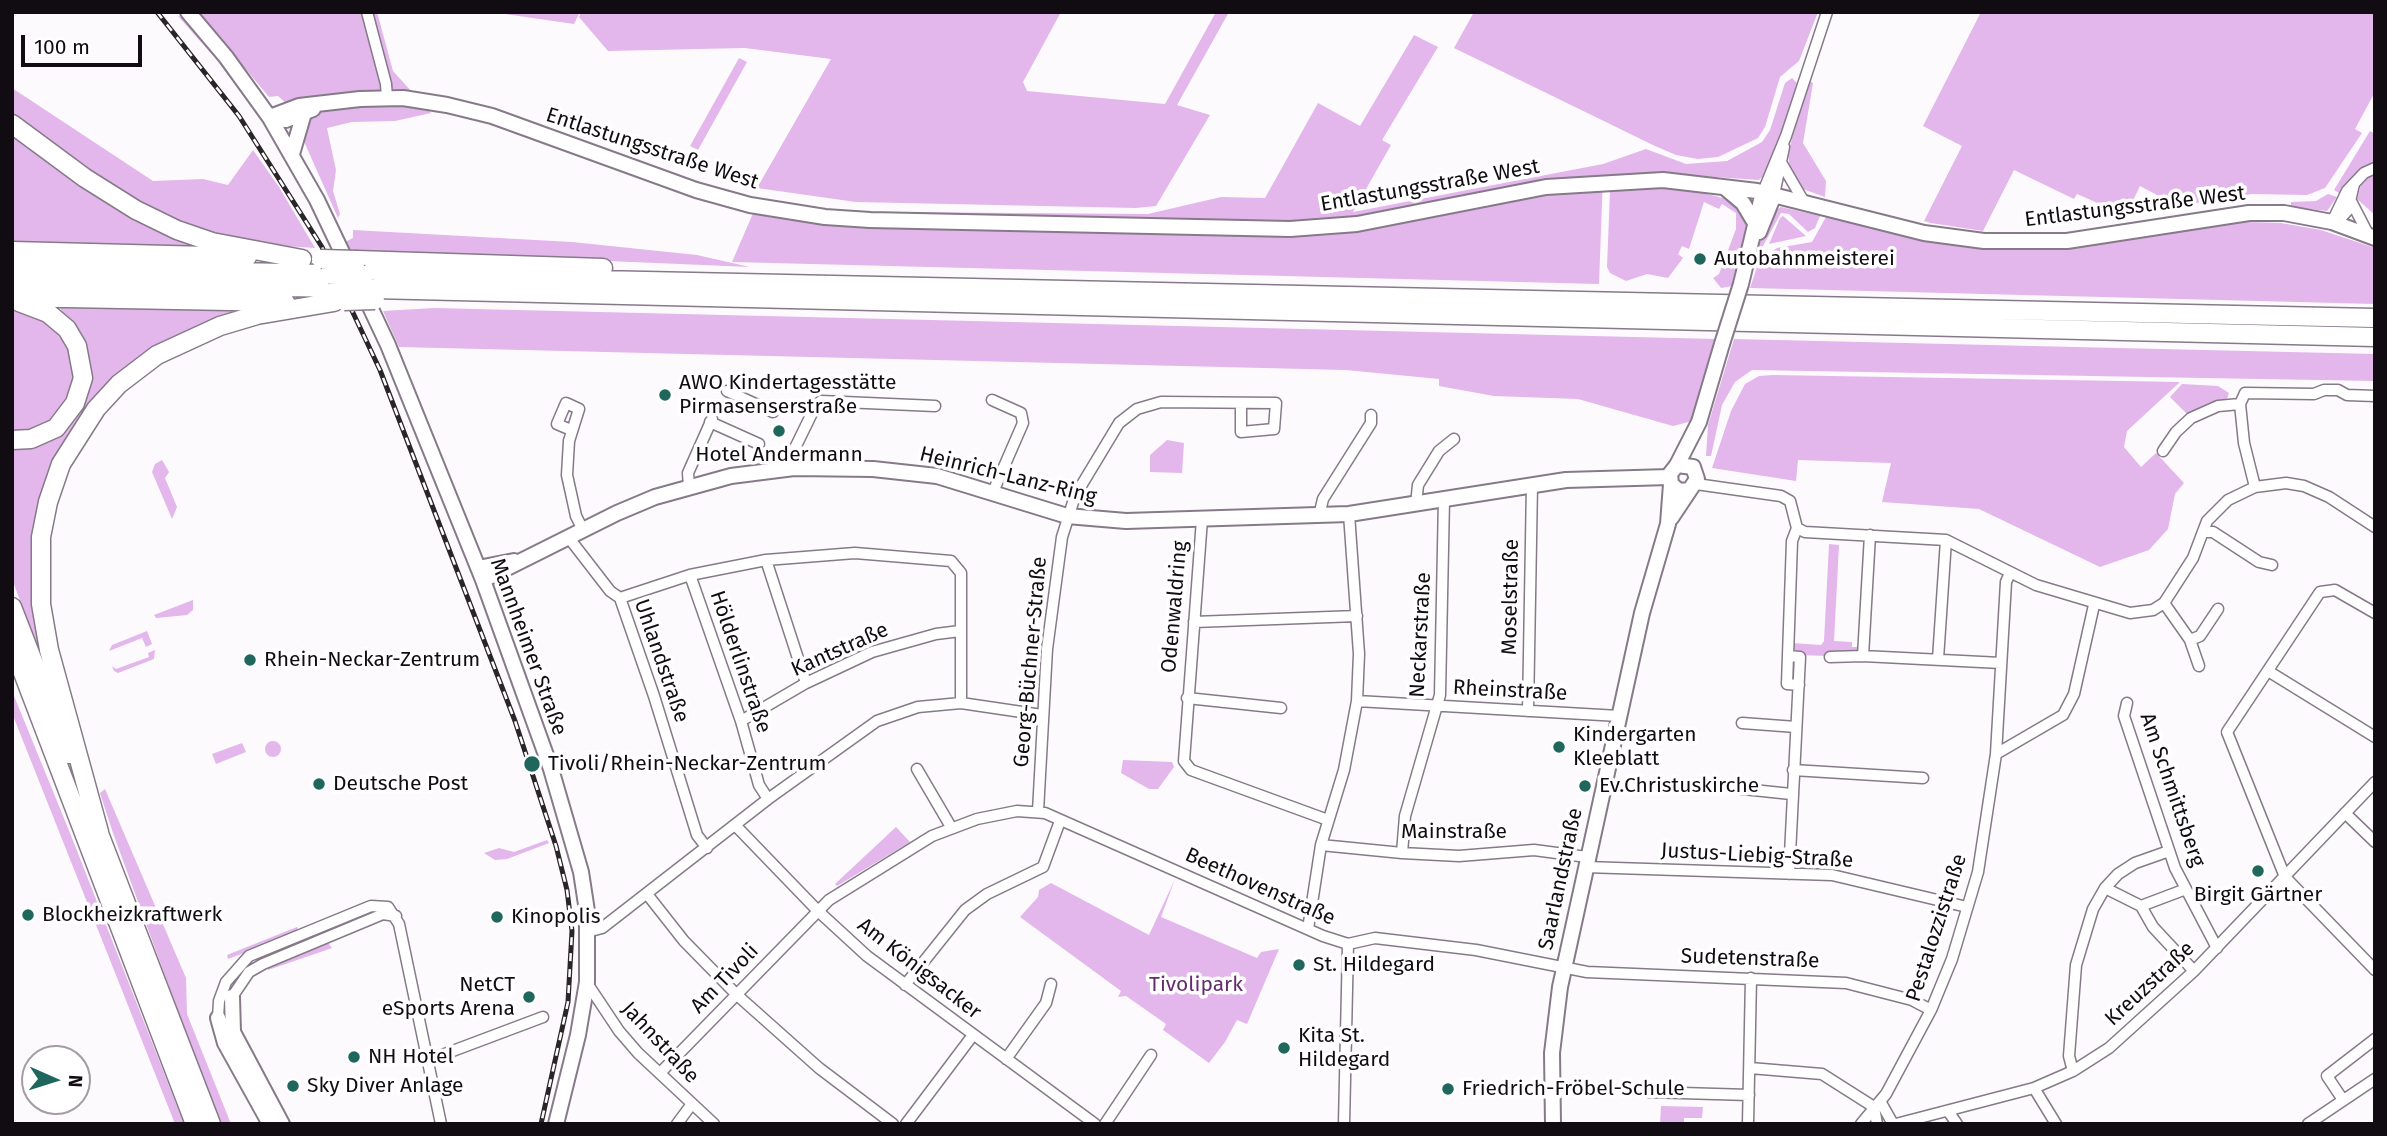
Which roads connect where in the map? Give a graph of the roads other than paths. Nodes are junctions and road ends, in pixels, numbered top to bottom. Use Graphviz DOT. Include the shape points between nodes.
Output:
graph roads {
  1 [pos="188,12"];
  2 [pos="367,12"];
  3 [pos="1827,12"];
  4 [pos="387,98"];
  5 [pos="330,103"];
  6 [pos="304,113"];
  7 [pos="270,118"];
  8 [pos="12,124"];
  9 [pos="1786,136"];
  10 [pos="292,154"];
  11 [pos="1782,164"];
  12 [pos="2375,168"];
  13 [pos="2354,182"];
  14 [pos="1723,186"];
  15 [pos="1768,194"];
  16 [pos="2351,200"];
  17 [pos="1804,203"];
  18 [pos="1755,223"];
  19 [pos="2334,223"];
  20 [pos="2372,236"];
  21 [pos="1751,249"];
  22 [pos="12,251"];
  23 [pos="302,259"];
  24 [pos="12,267"];
  25 [pos="12,281"];
  26 [pos="366,281"];
  27 [pos="333,285"];
  28 [pos="12,298"];
  29 [pos="2375,318"];
  30 [pos="2375,337"];
  31 [pos="727,391"];
  32 [pos="2375,396"];
  33 [pos="992,400"];
  34 [pos="1241,403"];
  35 [pos="2236,404"];
  36 [pos="935,406"];
  37 [pos="773,412"];
  38 [pos="1371,415"];
  39 [pos="1699,422"];
  40 [pos="571,430"];
  41 [pos="1454,439"];
  42 [pos="12,440"];
  43 [pos="759,444"];
  44 [pos="2163,452"];
  45 [pos="794,468"];
  46 [pos="1673,475"];
  47 [pos="1693,481"];
  48 [pos="1532,484"];
  49 [pos="688,486"];
  50 [pos="2255,487"];
  51 [pos="993,492"];
  52 [pos="1444,499"];
  53 [pos="1416,504"];
  54 [pos="1349,514"];
  55 [pos="1067,516"];
  56 [pos="1319,516"];
  57 [pos="1202,519"];
  58 [pos="1668,524"];
  59 [pos="2374,526"];
  60 [pos="1797,528"];
  61 [pos="583,530"];
  62 [pos="2203,532"];
  63 [pos="1870,535"];
  64 [pos="569,538"];
  65 [pos="1946,540"];
  66 [pos="766,560"];
  67 [pos="2272,565"];
  68 [pos="2010,573"];
  69 [pos="480,574"];
  70 [pos="690,575"];
  71 [pos="620,598"];
  72 [pos="2164,603"];
  73 [pos="2094,604"];
  74 [pos="12,607"];
  75 [pos="2218,609"];
  76 [pos="2375,613"];
  77 [pos="1357,616"];
  78 [pos="1194,622"];
  79 [pos="960,631"];
  80 [pos="2190,640"];
  81 [pos="12,644"];
  82 [pos="1863,656"];
  83 [pos="1830,657"];
  84 [pos="1938,659"];
  85 [pos="2001,663"];
  86 [pos="2199,666"];
  87 [pos="12,669"];
  88 [pos="2268,671"];
  89 [pos="806,683"];
  90 [pos="1187,698"];
  91 [pos="1357,701"];
  92 [pos="961,702"];
  93 [pos="2127,703"];
  94 [pos="1437,706"];
  95 [pos="1281,708"];
  96 [pos="1528,711"];
  97 [pos="1042,715"];
  98 [pos="1619,716"];
  99 [pos="741,721"];
  100 [pos="1741,723"];
  101 [pos="1796,727"];
  102 [pos="2375,737"];
  103 [pos="52,747"];
  104 [pos="1996,754"];
  105 [pos="917,769"];
  106 [pos="1793,770"];
  107 [pos="1923,778"];
  108 [pos="2375,782"];
  109 [pos="1734,788"];
  110 [pos="1791,794"];
  111 [pos="768,799"];
  112 [pos="1038,811"];
  113 [pos="2345,813"];
  114 [pos="1328,820"];
  115 [pos="1060,821"];
  116 [pos="735,825"];
  117 [pos="951,827"];
  118 [pos="99,832"];
  119 [pos="2375,842"];
  120 [pos="1321,845"];
  121 [pos="707,848"];
  122 [pos="2169,851"];
  123 [pos="1402,853"];
  124 [pos="1586,862"];
  125 [pos="1789,874"];
  126 [pos="2285,877"];
  127 [pos="2105,888"];
  128 [pos="2186,889"];
  129 [pos="646,894"];
  130 [pos="2141,906"];
  131 [pos="1966,907"];
  132 [pos="818,911"];
  133 [pos="396,916"];
  134 [pos="1308,929"];
  135 [pos="587,932"];
  136 [pos="1349,944"];
  137 [pos="2217,948"];
  138 [pos="1564,967"];
  139 [pos="2375,970"];
  140 [pos="2194,971"];
  141 [pos="1751,978"];
  142 [pos="587,982"];
  143 [pos="1051,984"];
  144 [pos="905,985"];
  145 [pos="737,995"];
  146 [pos="232,997"];
  147 [pos="1931,1010"];
  148 [pos="544,1017"];
  149 [pos="218,1018"];
  150 [pos="972,1035"];
  151 [pos="2375,1039"];
  152 [pos="1151,1055"];
  153 [pos="1006,1059"];
  154 [pos="426,1061"];
  155 [pos="1750,1068"];
  156 [pos="2073,1071"];
  157 [pos="660,1073"];
  158 [pos="2375,1079"];
  159 [pos="2034,1088"];
  160 [pos="1648,1092"];
  161 [pos="1749,1095"];
  162 [pos="2343,1100"];
  163 [pos="1877,1104"];
  164 [pos="691,1105"];
  165 [pos="1948,1111"];
  166 [pos="195,1124"];
  167 [pos="211,1124"];
  168 [pos="270,1124"];
  169 [pos="282,1124"];
  170 [pos="441,1124"];
  171 [pos="556,1124"];
  172 [pos="677,1124"];
  173 [pos="714,1124"];
  174 [pos="893,1124"];
  175 [pos="906,1124"];
  176 [pos="1095,1124"];
  177 [pos="1105,1124"];
  178 [pos="1344,1124"];
  179 [pos="1553,1124"];
  180 [pos="1748,1124"];
  181 [pos="1861,1124"];
  182 [pos="1877,1124"];
  183 [pos="1894,1124"];
  184 [pos="1957,1124"];
  185 [pos="2056,1124"];
  186 [pos="2308,1124"];
  1 -- 7 [label="main road, Mannheimer Straße"];
  2 -- 4 [label="street"];
  3 -- 9 [label="street"];
  4 -- 5 [label="main road, Entlastungsstraße West"];
  4 -- 14 [label="main road, Entlastungsstraße West" via="492,116 696,190 750,205 825,217 1290,229 1357,224 1546,187 1663,180"];
  5 -- 6 [label="main road, Entlastungsstraße West"];
  5 -- 7 [label="main road, Entlastungsstraße West" via="287,108"];
  6 -- 7 [label="main road, Entlastungsstraße West" via="286,120"];
  6 -- 10 [label="main road"];
  7 -- 10 [label="main road, Mannheimer Straße"];
  8 -- 23 [label="highway" via="95,184 177,230 212,242"];
  9 -- 11 [label="street"];
  9 -- 15 [label="street"];
  10 -- 26 [label="main road, Mannheimer Straße"];
  11 -- 15 [label="street"];
  11 -- 17 [label="street"];
  12 -- 13 [label="street"];
  13 -- 16 [label="street"];
  13 -- 19 [label="street" via="2342,197"];
  14 -- 15 [label="main road, Entlastungsstraße West"];
  14 -- 18 [label="main road" via="1743,203"];
  15 -- 17 [label="main road, Entlastungsstraße West"];
  15 -- 18 [label="main road"];
  15 -- 21 [label="main road"];
  16 -- 19 [label="street" via="2345,215"];
  16 -- 20 [label="street"];
  17 -- 19 [label="main road, Entlastungsstraße West" via="1924,233 2020,242 2099,237 2249,213 2284,213"];
  18 -- 21 [label="main road"];
  19 -- 20 [label="main road, Entlastungsstraße West"];
  21 -- 39 [label="main road, Saarlandstraße, bridge"];
  22 -- 23 [label="highway"];
  23 -- 27 [label="highway"];
  24 -- 27 [label="highway"];
  25 -- 27 [label="highway"];
  26 -- 27 [label="highway, bridge"];
  26 -- 27 [label="highway, bridge"];
  26 -- 29 [label="highway" via="610,268 683,273 721,281"];
  26 -- 30 [label="highway" via="495,294"];
  26 -- 69 [label="main road, Mannheimer Straße"];
  27 -- 28 [label="highway"];
  27 -- 118 [label="highway" via="220,326 158,355 119,384 96,409 61,464 41,537 41,604 49,650"];
  28 -- 42 [label="highway" via="48,313 67,329 77,346 83,378 75,403 56,428 32,439"];
  31 -- 37 [label="street"];
  32 -- 35 [label="street" via="2338,390 2245,393"];
  33 -- 51 [label="street" via="1021,413 1023,423"];
  34 -- 34 [label="street, Georg-Büchner-Straße" via="1276,403 1274,429 1241,432"];
  34 -- 55 [label="street, Georg-Büchner-Straße" via="1161,402 1137,409 1119,423"];
  35 -- 44 [label="street" via="2191,418"];
  35 -- 50 [label="street"];
  36 -- 45 [label="street" via="821,401 795,448"];
  38 -- 56 [label="street" via="1371,423 1322,499"];
  39 -- 46 [label="main road, Saarlandstraße"];
  39 -- 47 [label="main road, Saarlandstraße"];
  40 -- 61 [label="street" via="567,475"];
  41 -- 53 [label="street" via="1439,451 1418,485"];
  43 -- 49 [label="street" via="711,421 688,473"];
  45 -- 49 [label="main road, Heinrich-Lanz-Ring"];
  45 -- 51 [label="main road, Heinrich-Lanz-Ring" via="905,471"];
  46 -- 47 [label="main road" via="1679,491"];
  46 -- 47 [label="main road" via="1687,464"];
  46 -- 48 [label="main road, Heinrich-Lanz-Ring"];
  46 -- 58 [label="main road, Saarlandstraße"];
  47 -- 58 [label="main road, Saarlandstraße"];
  47 -- 60 [label="street" via="1781,496 1790,502"];
  48 -- 52 [label="main road, Heinrich-Lanz-Ring"];
  48 -- 96 [label="street, Moselstraße"];
  49 -- 61 [label="main road, Heinrich-Lanz-Ring"];
  50 -- 59 [label="street" via="2286,483 2318,491"];
  50 -- 62 [label="street" via="2218,509"];
  51 -- 55 [label="main road, Heinrich-Lanz-Ring"];
  52 -- 53 [label="main road, Heinrich-Lanz-Ring"];
  52 -- 94 [label="street, Neckarstraße"];
  53 -- 54 [label="main road, Heinrich-Lanz-Ring"];
  54 -- 56 [label="main road, Heinrich-Lanz-Ring"];
  54 -- 77 [label="street"];
  55 -- 57 [label="main road, Heinrich-Lanz-Ring" via="1098,521"];
  55 -- 97 [label="street, Georg-Büchner-Straße" via="1053,598"];
  56 -- 57 [label="main road, Heinrich-Lanz-Ring"];
  57 -- 78 [label="street, Odenwaldring"];
  58 -- 98 [label="main road, Saarlandstraße"];
  60 -- 63 [label="street"];
  60 -- 101 [label="street" via="1792,541 1788,656 1800,657"];
  61 -- 64 [label="main road, Heinrich-Lanz-Ring"];
  62 -- 67 [label="street"];
  62 -- 72 [label="street" via="2193,558"];
  63 -- 65 [label="street"];
  63 -- 82 [label="street"];
  64 -- 69 [label="main road, Heinrich-Lanz-Ring"];
  64 -- 71 [label="street, Uhlandstraße"];
  65 -- 68 [label="street"];
  65 -- 84 [label="street"];
  66 -- 70 [label="street"];
  66 -- 79 [label="street" via="855,553 951,561 961,573"];
  66 -- 89 [label="street"];
  68 -- 73 [label="street"];
  68 -- 85 [label="street, Pestalozzistraße"];
  69 -- 135 [label="main road, Mannheimer Straße" via="573,839 585,891"];
  70 -- 71 [label="street"];
  70 -- 99 [label="street, Hölderlinstraße"];
  71 -- 121 [label="street, Uhlandstraße" via="697,835"];
  72 -- 73 [label="street" via="2153,610 2130,613"];
  72 -- 80 [label="street"];
  73 -- 104 [label="street" via="2074,694 2063,715"];
  74 -- 118 [label="highway"];
  75 -- 80 [label="street" via="2200,636"];
  76 -- 88 [label="street" via="2335,590 2324,590"];
  77 -- 78 [label="street"];
  77 -- 91 [label="street"];
  78 -- 90 [label="street, Odenwaldring"];
  79 -- 89 [label="street, Kantstraße" via="894,645"];
  79 -- 92 [label="street"];
  80 -- 86 [label="street"];
  81 -- 103 [label="highway"];
  82 -- 83 [label="street"];
  82 -- 84 [label="street"];
  84 -- 85 [label="street"];
  85 -- 104 [label="street, Pestalozzistraße"];
  87 -- 103 [label="highway"];
  88 -- 102 [label="street"];
  88 -- 126 [label="street" via="2228,736"];
  89 -- 99 [label="street, Kantstraße"];
  90 -- 95 [label="street, Odenwaldring"];
  90 -- 114 [label="street, Odenwaldring" via="1184,761 1191,770"];
  91 -- 94 [label="street, Rheinstraße"];
  91 -- 114 [label="street"];
  92 -- 97 [label="street"];
  92 -- 111 [label="street" via="918,707 877,721"];
  93 -- 122 [label="street, Am Schmittsberg" via="2124,716"];
  94 -- 96 [label="street, Rheinstraße"];
  94 -- 123 [label="street, Neckarstraße" via="1405,816"];
  96 -- 98 [label="street, Rheinstraße"];
  97 -- 112 [label="street, Georg-Büchner-Straße"];
  98 -- 124 [label="main road, Saarlandstraße"];
  99 -- 111 [label="street, Hölderlinstraße" via="759,785"];
  100 -- 101 [label="street"];
  101 -- 106 [label="street"];
  103 -- 166 [label="highway"];
  104 -- 131 [label="street, Pestalozzistraße" via="1985,841"];
  105 -- 117 [label="street"];
  106 -- 107 [label="street"];
  106 -- 110 [label="street"];
  108 -- 113 [label="street, Kreuzstraße"];
  109 -- 110 [label="street"];
  110 -- 125 [label="street"];
  111 -- 116 [label="street"];
  112 -- 115 [label="street, Beethovenstraße"];
  112 -- 117 [label="street, Beethovenstraße" via="1003,813"];
  113 -- 119 [label="street"];
  113 -- 126 [label="street, Kreuzstraße"];
  114 -- 120 [label="street"];
  115 -- 134 [label="street, Beethovenstraße"];
  115 -- 144 [label="street" via="1042,867 965,910"];
  116 -- 121 [label="street"];
  116 -- 132 [label="street, Am Königsacker"];
  117 -- 132 [label="street, Beethovenstraße"];
  118 -- 167 [label="highway"];
  120 -- 123 [label="street, Mainstraße"];
  120 -- 134 [label="street"];
  121 -- 129 [label="street"];
  122 -- 127 [label="street" via="2135,863"];
  122 -- 128 [label="street, Am Schmittsberg"];
  123 -- 124 [label="street, Mainstraße" via="1459,856 1534,850"];
  124 -- 125 [label="street, Justus-Liebig-Straße"];
  124 -- 138 [label="main road, Saarlandstraße"];
  125 -- 131 [label="street, Justus-Liebig-Straße" via="1864,881"];
  126 -- 137 [label="street, Kreuzstraße"];
  126 -- 139 [label="street"];
  127 -- 130 [label="street"];
  127 -- 156 [label="street" via="2086,927 2076,965 2069,1056"];
  128 -- 130 [label="street, Am Schmittsberg"];
  128 -- 137 [label="street, Am Schmittsberg"];
  129 -- 135 [label="street" via="602,928"];
  129 -- 145 [label="street"];
  130 -- 140 [label="street" via="2153,927"];
  131 -- 147 [label="street, Pestalozzistraße"];
  132 -- 144 [label="street, Am Königsacker"];
  132 -- 145 [label="street, Am Tivoli"];
  133 -- 146 [label="street" via="375,917 263,964 250,972"];
  133 -- 149 [label="street" via="388,907 371,906 248,956 226,982"];
  133 -- 154 [label="street"];
  134 -- 136 [label="street, Beethovenstraße"];
  135 -- 142 [label="main road, Mannheimer Straße"];
  136 -- 138 [label="street, Beethovenstraße" via="1376,938"];
  136 -- 178 [label="street"];
  137 -- 140 [label="street, Kreuzstraße"];
  138 -- 141 [label="street, Sudetenstraße"];
  138 -- 179 [label="main road, Saarlandstraße" via="1553,1039"];
  140 -- 156 [label="street, Kreuzstraße" via="2109,1048"];
  141 -- 147 [label="street, Sudetenstraße" via="1846,983 1912,1000"];
  141 -- 155 [label="street"];
  142 -- 157 [label="street, Jahnstraße" via="619,1031"];
  142 -- 171 [label="main road, Mannheimer Straße"];
  143 -- 153 [label="street" via="1046,1003"];
  144 -- 150 [label="street, Am Königsacker"];
  145 -- 157 [label="street, Am Tivoli"];
  145 -- 174 [label="street" via="819,1068"];
  146 -- 169 [label="main road" via="233,1032"];
  147 -- 163 [label="street, Pestalozzistraße"];
  148 -- 154 [label="street"];
  149 -- 168 [label="main road" via="225,1043"];
  150 -- 153 [label="street, Am Königsacker"];
  150 -- 175 [label="street"];
  151 -- 162 [label="street" via="2327,1076"];
  152 -- 177 [label="street"];
  153 -- 176 [label="street, Am Königsacker"];
  154 -- 170 [label="street"];
  155 -- 161 [label="street"];
  155 -- 163 [label="street" via="1822,1074"];
  156 -- 159 [label="street, Kreuzstraße"];
  157 -- 164 [label="street, Jahnstraße"];
  158 -- 162 [label="street"];
  159 -- 165 [label="street, Kreuzstraße"];
  159 -- 185 [label="street"];
  160 -- 161 [label="street"];
  161 -- 180 [label="street"];
  162 -- 186 [label="street"];
  163 -- 181 [label="street, Pestalozzistraße"];
  163 -- 182 [label="street"];
  163 -- 183 [label="street"];
  164 -- 172 [label="street"];
  164 -- 173 [label="street, Jahnstraße"];
  165 -- 183 [label="street, Kreuzstraße"];
  165 -- 184 [label="street"];
}
